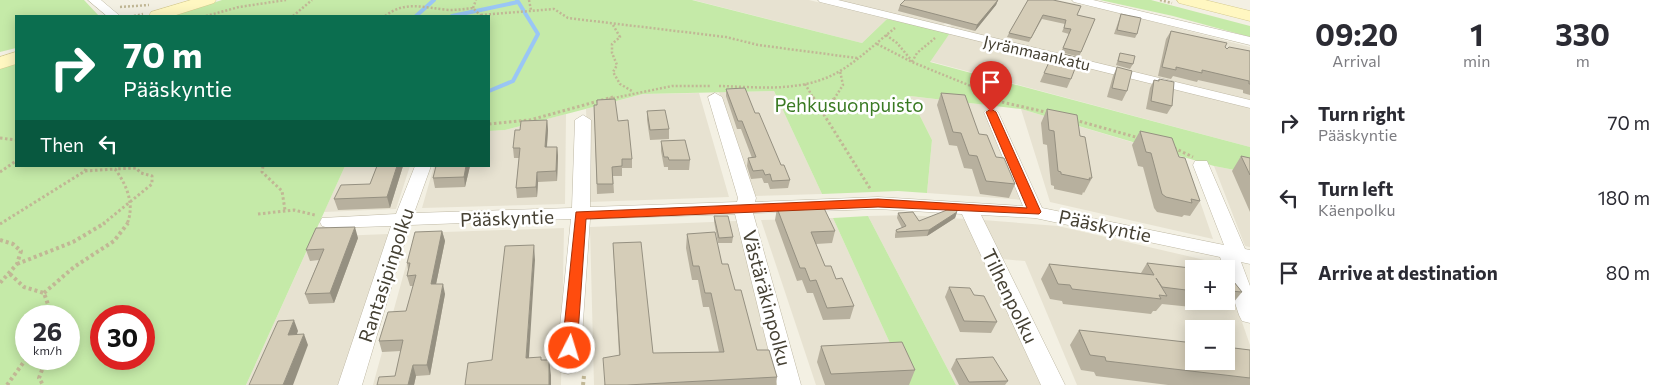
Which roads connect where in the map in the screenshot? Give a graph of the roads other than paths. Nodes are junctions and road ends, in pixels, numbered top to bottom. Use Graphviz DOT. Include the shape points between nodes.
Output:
graph roads {
  1 [pos="94,0"];
  2 [pos="208,0"];
  3 [pos="824,0"];
  4 [pos="1078,0"];
  5 [pos="1185,0"];
  6 [pos="113,15"];
  7 [pos="160,15"];
  8 [pos="1250,16"];
  9 [pos="1250,41"];
  10 [pos="15,58"];
  11 [pos="0,63"];
  12 [pos="715,97"];
  13 [pos="1250,104"];
  14 [pos="994,106"];
  15 [pos="582,120"];
  16 [pos="1201,165"];
  17 [pos="423,167"];
  18 [pos="968,207"];
  19 [pos="743,209"];
  20 [pos="1035,212"];
  21 [pos="580,215"];
  22 [pos="402,221"];
  23 [pos="329,222"];
  24 [pos="1238,254"];
  25 [pos="1250,315"];
  26 [pos="568,365"];
  27 [pos="350,385"];
  28 [pos="789,385"];
  29 [pos="1053,385"];
  1 -- 6 [label="street"];
  2 -- 7 [label="main road"];
  3 -- 13 [label="street, Jyränmaankatu"];
  4 -- 9 [label="street"];
  5 -- 8 [label="main road"];
  10 -- 11 [label="main road"];
  12 -- 19 [label="street, Västäräkinpolku" via="747,198"];
  14 -- 20 [label="street"];
  15 -- 21 [label="street"];
  16 -- 24 [label="street"];
  17 -- 22 [label="street, Rantasipinpolku"];
  18 -- 19 [label="street, Pääskyntie" via="878,203"];
  18 -- 20 [label="street, Pääskyntie"];
  18 -- 29 [label="street, Tilhenpolku"];
  19 -- 21 [label="street, Pääskyntie"];
  19 -- 28 [label="street, Västäräkinpolku"];
  20 -- 24 [label="street, Pääskyntie"];
  21 -- 22 [label="street, Pääskyntie"];
  21 -- 26 [label="street"];
  22 -- 23 [label="street, Pääskyntie"];
  22 -- 27 [label="street, Rantasipinpolku"];
  24 -- 25 [label="street"];
}
